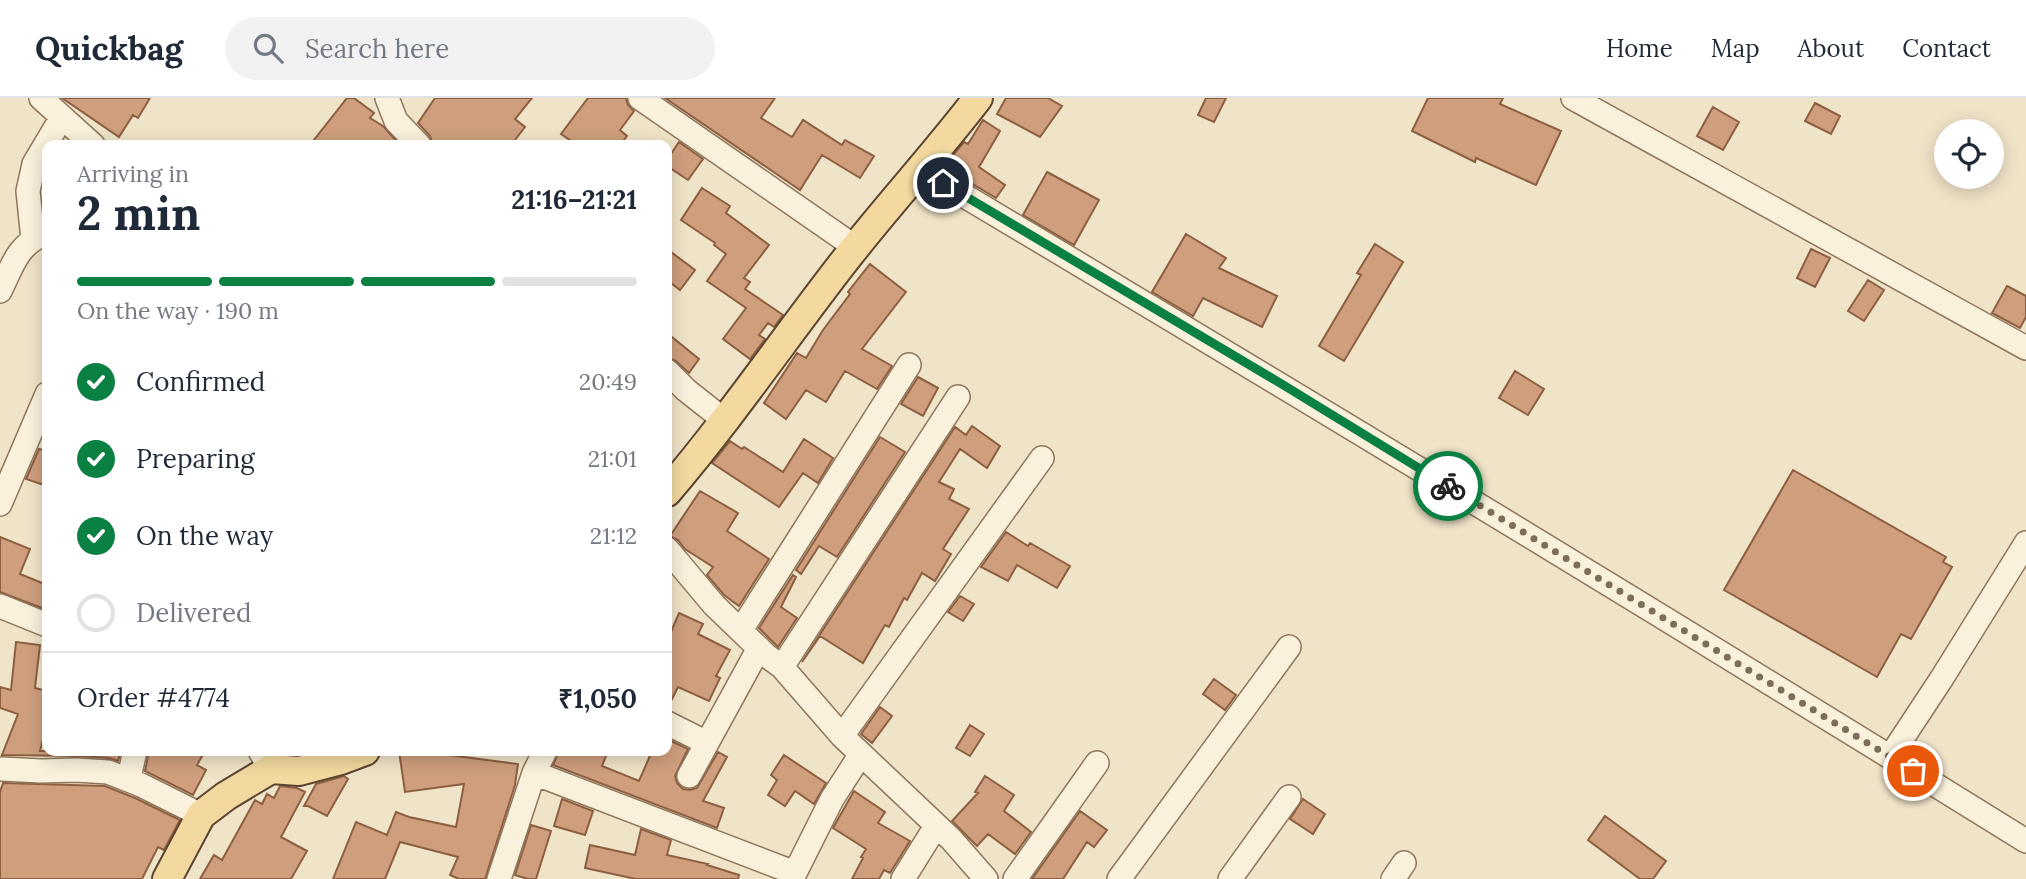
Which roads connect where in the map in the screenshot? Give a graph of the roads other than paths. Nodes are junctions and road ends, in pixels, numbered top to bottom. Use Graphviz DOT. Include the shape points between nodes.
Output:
graph roads {
  1 [pos="41,98"];
  2 [pos="387,98"];
  3 [pos="640,98"];
  4 [pos="978,98"];
  5 [pos="1573,98"];
  6 [pos="62,117"];
  7 [pos="48,140"];
  8 [pos="87,140"];
  9 [pos="414,140"];
  10 [pos="42,151"];
  11 [pos="921,170"];
  12 [pos="40,237"];
  13 [pos="855,247"];
  14 [pos="0,291"];
  15 [pos="2026,348"];
  16 [pos="909,365"];
  17 [pos="672,376"];
  18 [pos="958,397"];
  19 [pos="42,406"];
  20 [pos="723,420"];
  21 [pos="1042,458"];
  22 [pos="672,486"];
  23 [pos="0,504"];
  24 [pos="2026,542"];
  25 [pos="672,555"];
  26 [pos="0,606"];
  27 [pos="42,623"];
  28 [pos="741,630"];
  29 [pos="1289,647"];
  30 [pos="759,648"];
  31 [pos="782,667"];
  32 [pos="672,726"];
  33 [pos="842,736"];
  34 [pos="707,743"];
  35 [pos="861,754"];
  36 [pos="134,756"];
  37 [pos="352,756"];
  38 [pos="542,756"];
  39 [pos="1890,757"];
  40 [pos="265,760"];
  41 [pos="1097,763"];
  42 [pos="2,769"];
  43 [pos="534,773"];
  44 [pos="689,776"];
  45 [pos="127,779"];
  46 [pos="1289,797"];
  47 [pos="201,815"];
  48 [pos="936,826"];
  49 [pos="2026,841"];
  50 [pos="794,876"];
  51 [pos="167,879"];
  52 [pos="499,879"];
  53 [pos="903,879"];
  54 [pos="986,879"];
  55 [pos="1014,879"];
  56 [pos="1119,879"];
  57 [pos="1230,879"];
  1 -- 6 [label="street"];
  2 -- 9 [label="street" via="396,121"];
  3 -- 13 [label="street"];
  4 -- 11 [label="main road"];
  5 -- 15 [label="street"];
  6 -- 7 [label="street"];
  6 -- 8 [label="street"];
  10 -- 12 [label="street" via="28,191"];
  11 -- 13 [label="main road"];
  11 -- 39 [label="street" via="1285,386"];
  12 -- 14 [label="street" via="28,242 18,255"];
  13 -- 20 [label="main road"];
  16 -- 28 [label="street"];
  17 -- 20 [label="street"];
  18 -- 31 [label="street"];
  19 -- 23 [label="street"];
  20 -- 22 [label="main road"];
  21 -- 33 [label="street"];
  24 -- 39 [label="street"];
  25 -- 28 [label="street"];
  26 -- 27 [label="street"];
  28 -- 30 [label="street"];
  29 -- 56 [label="street"];
  30 -- 31 [label="street"];
  30 -- 34 [label="street"];
  31 -- 33 [label="street"];
  32 -- 34 [label="street"];
  33 -- 35 [label="street"];
  34 -- 44 [label="street"];
  35 -- 48 [label="street"];
  35 -- 50 [label="street" via="832,799"];
  36 -- 45 [label="street"];
  37 -- 40 [label="main road" via="299,771"];
  38 -- 43 [label="street"];
  39 -- 49 [label="street"];
  40 -- 47 [label="main road"];
  41 -- 55 [label="street"];
  42 -- 45 [label="street" via="108,772"];
  43 -- 50 [label="street"];
  43 -- 52 [label="street"];
  45 -- 47 [label="street"];
  46 -- 57 [label="street"];
  47 -- 51 [label="main road"];
  48 -- 53 [label="street"];
  48 -- 54 [label="street"];
}
